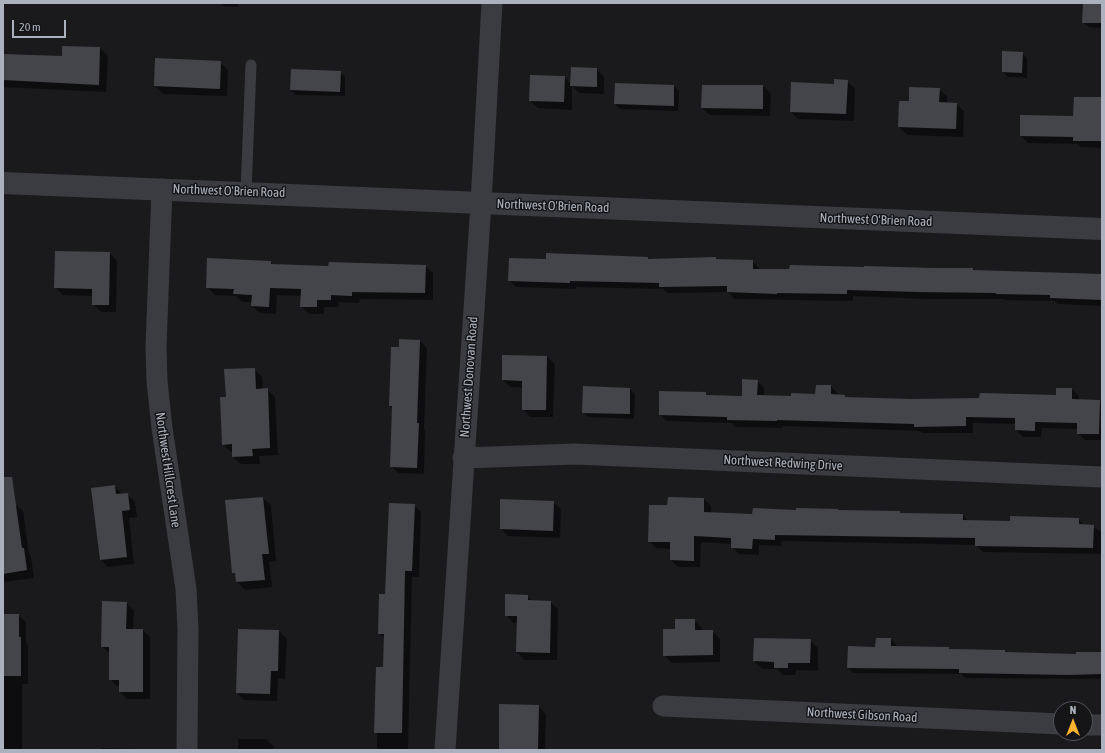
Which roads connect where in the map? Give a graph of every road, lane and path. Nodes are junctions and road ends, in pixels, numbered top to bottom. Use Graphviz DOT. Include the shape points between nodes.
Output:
graph roads {
  1 [pos="492,3"];
  2 [pos="251,65"];
  3 [pos="3,183"];
  4 [pos="162,189"];
  5 [pos="246,192"];
  6 [pos="481,203"];
  7 [pos="1102,229"];
  8 [pos="463,458"];
  9 [pos="1102,477"];
  10 [pos="663,706"];
  11 [pos="1053,724"];
  12 [pos="188,750"];
  13 [pos="444,750"];
  1 -- 6 [label="street, Northwest Donovan Road"];
  2 -- 5 [label="lane"];
  3 -- 4 [label="street, Northwest O'Brien Road"];
  4 -- 5 [label="street, Northwest O'Brien Road"];
  4 -- 12 [label="street, Northwest Hillcrest Lane" via="157,381 186,589"];
  5 -- 6 [label="street, Northwest O'Brien Road"];
  6 -- 7 [label="street, Northwest O'Brien Road"];
  6 -- 8 [label="street, Northwest Donovan Road"];
  8 -- 9 [label="street, Northwest Redwing Drive" via="575,454"];
  8 -- 13 [label="street, Northwest Donovan Road"];
  10 -- 11 [label="street, Northwest Gibson Road"];
}
